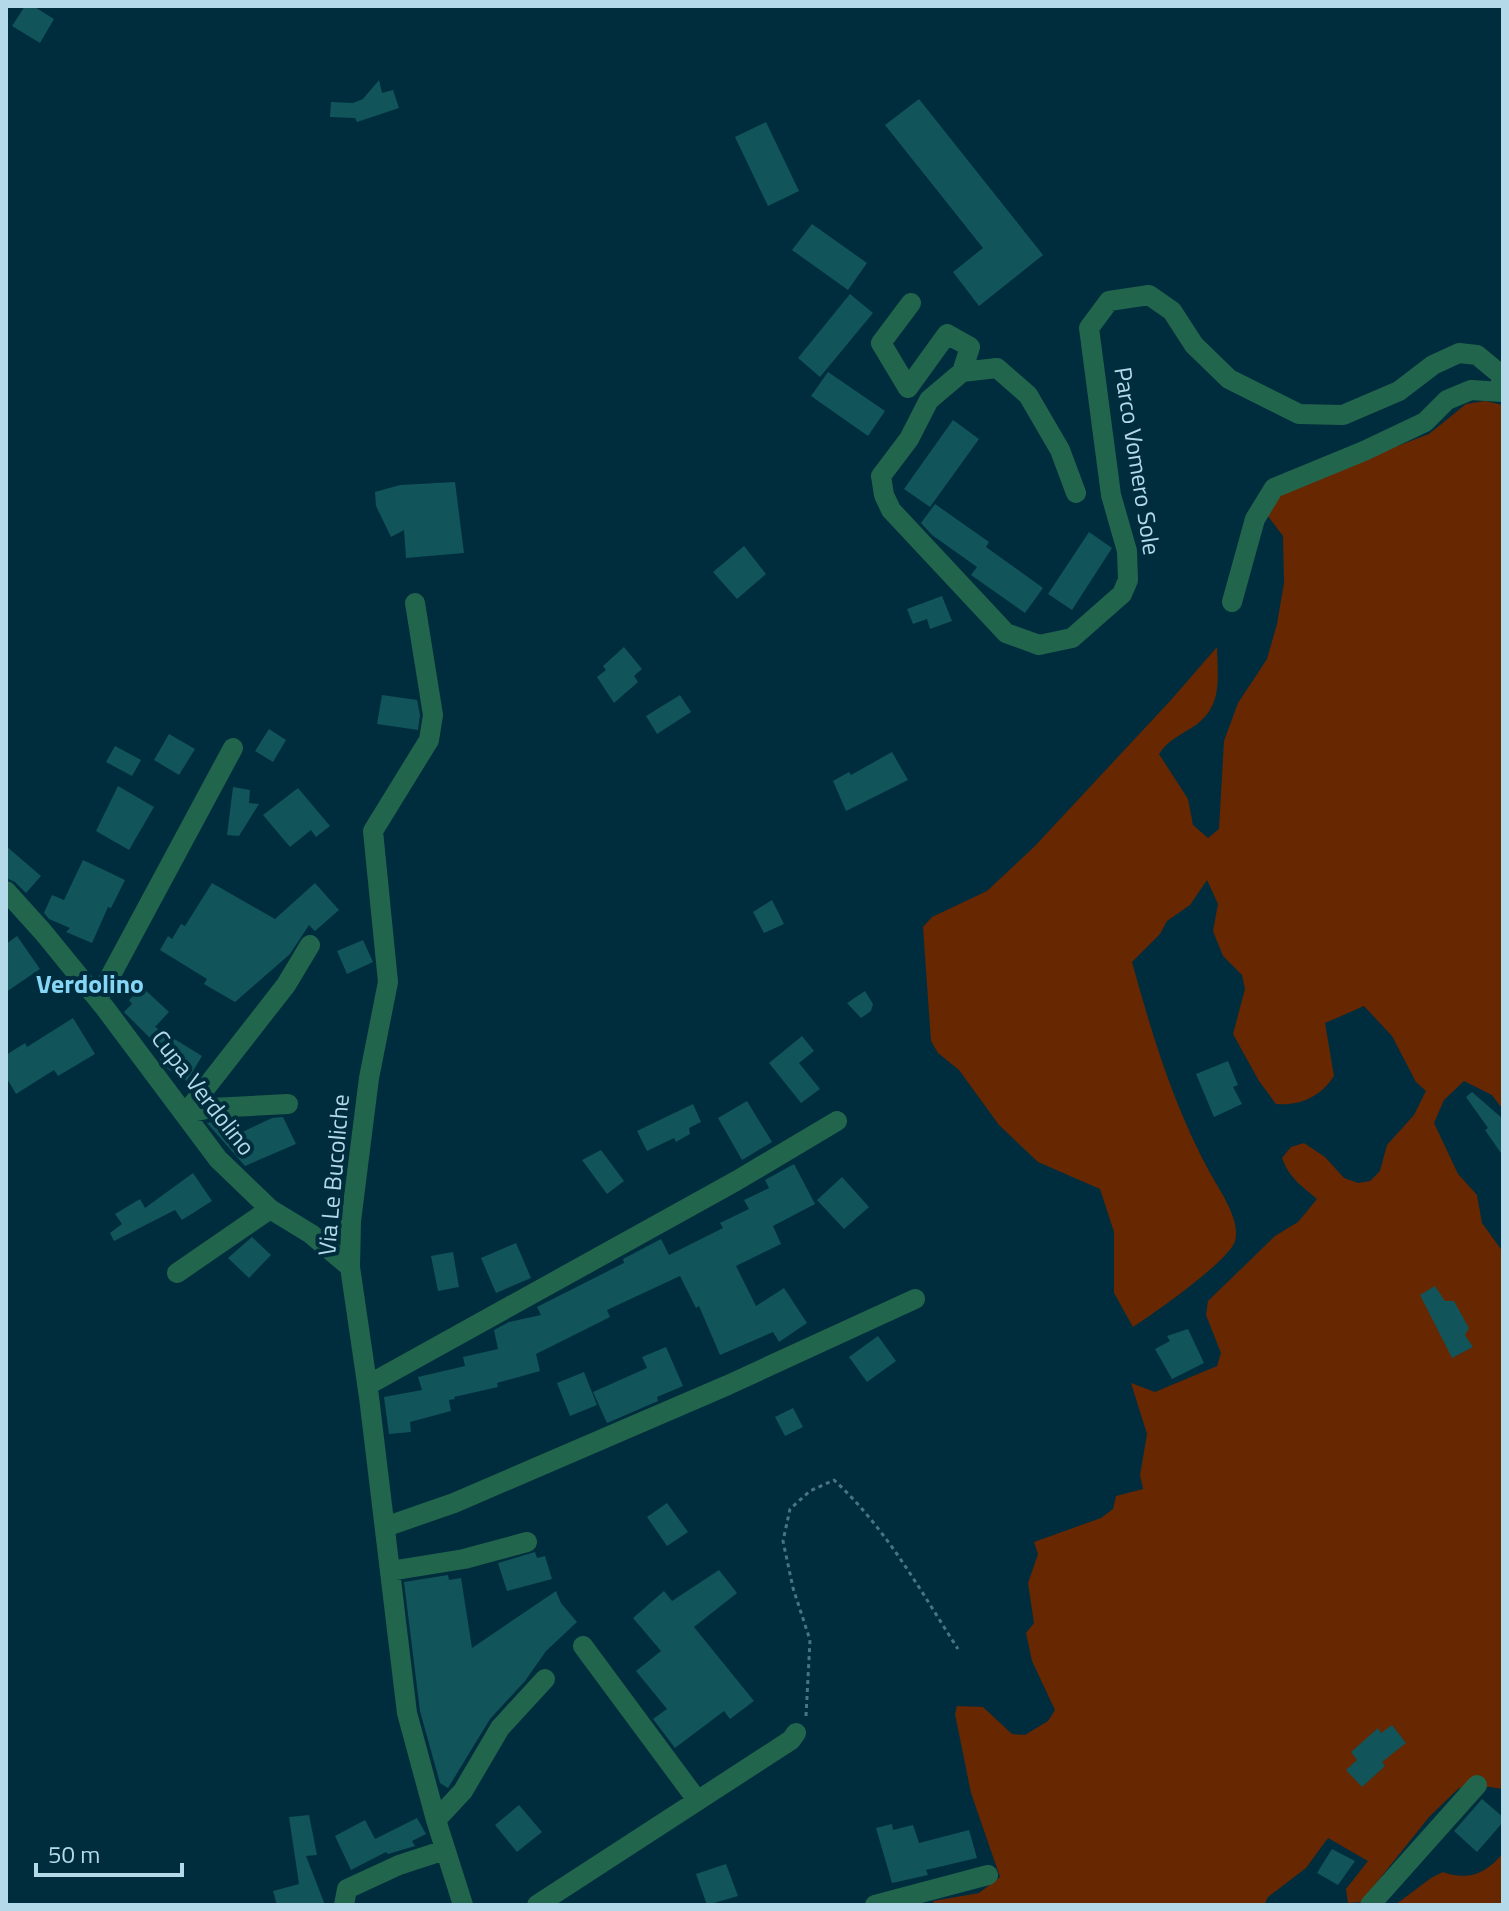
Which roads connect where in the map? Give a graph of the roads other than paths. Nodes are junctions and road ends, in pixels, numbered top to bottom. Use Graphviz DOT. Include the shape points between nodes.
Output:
graph roads {
  1 [pos="911,303"];
  2 [pos="962,372"];
  3 [pos="1503,390"];
  4 [pos="1076,493"];
  5 [pos="1232,602"];
  6 [pos="415,603"];
  7 [pos="233,748"];
  8 [pos="6,891"];
  9 [pos="310,945"];
  10 [pos="98,999"];
  11 [pos="288,1104"];
  12 [pos="186,1113"];
  13 [pos="837,1121"];
  14 [pos="270,1209"];
  15 [pos="350,1267"];
  16 [pos="177,1273"];
  17 [pos="915,1299"];
  18 [pos="368,1385"];
  19 [pos="385,1527"];
  20 [pos="527,1542"];
  21 [pos="390,1571"];
  22 [pos="583,1646"];
  23 [pos="545,1679"];
  24 [pos="796,1733"];
  25 [pos="1477,1785"];
  26 [pos="697,1800"];
  27 [pos="436,1820"];
  28 [pos="445,1850"];
  29 [pos="988,1875"];
  30 [pos="344,1905"];
  31 [pos="463,1905"];
  32 [pos="537,1905"];
  33 [pos="875,1905"];
  34 [pos="1370,1905"];
  1 -- 2 [label="street" via="881,343 908,388 947,334 970,347"];
  2 -- 3 [label="street, Parco Vomero Sole" via="929,400 881,476 884,495 891,510 1006,633 1039,645 1072,638 1122,594 1128,580 1089,328 1109,301 1149,295 1172,311 1194,345 1229,379 1299,414 1343,415 1399,391 1459,353 1477,355 1500,374"];
  2 -- 4 [label="street" via="997,368 1028,395 1060,450"];
  3 -- 5 [label="street, Parco Vomero Sole" via="1471,390 1447,400 1425,422 1274,488 1255,519"];
  6 -- 15 [label="street, Via Le Bucoliche" via="433,715 429,740 373,831 388,982 366,1107"];
  7 -- 10 [label="street"];
  8 -- 10 [label="street, Cupa Verdolino"];
  9 -- 12 [label="street" via="286,985"];
  10 -- 12 [label="street, Cupa Verdolino"];
  11 -- 12 [label="street"];
  12 -- 14 [label="street, Cupa Verdolino" via="218,1159"];
  13 -- 18 [label="street"];
  14 -- 15 [label="street, Cupa Verdolino"];
  14 -- 16 [label="street"];
  15 -- 18 [label="street, Via Le Bucoliche"];
  17 -- 19 [label="street" via="454,1503"];
  18 -- 19 [label="street, Via Le Bucoliche"];
  19 -- 21 [label="street, Via Le Bucoliche"];
  20 -- 21 [label="street"];
  21 -- 27 [label="street, Via Le Bucoliche" via="407,1713"];
  22 -- 26 [label="street"];
  23 -- 27 [label="street" via="500,1728 463,1791"];
  24 -- 26 [label="street"];
  25 -- 34 [label="street"];
  26 -- 32 [label="street"];
  27 -- 28 [label="street, Via Le Bucoliche"];
  28 -- 30 [label="street" via="347,1889"];
  28 -- 31 [label="street, Via Le Bucoliche"];
  29 -- 33 [label="street"];
}
